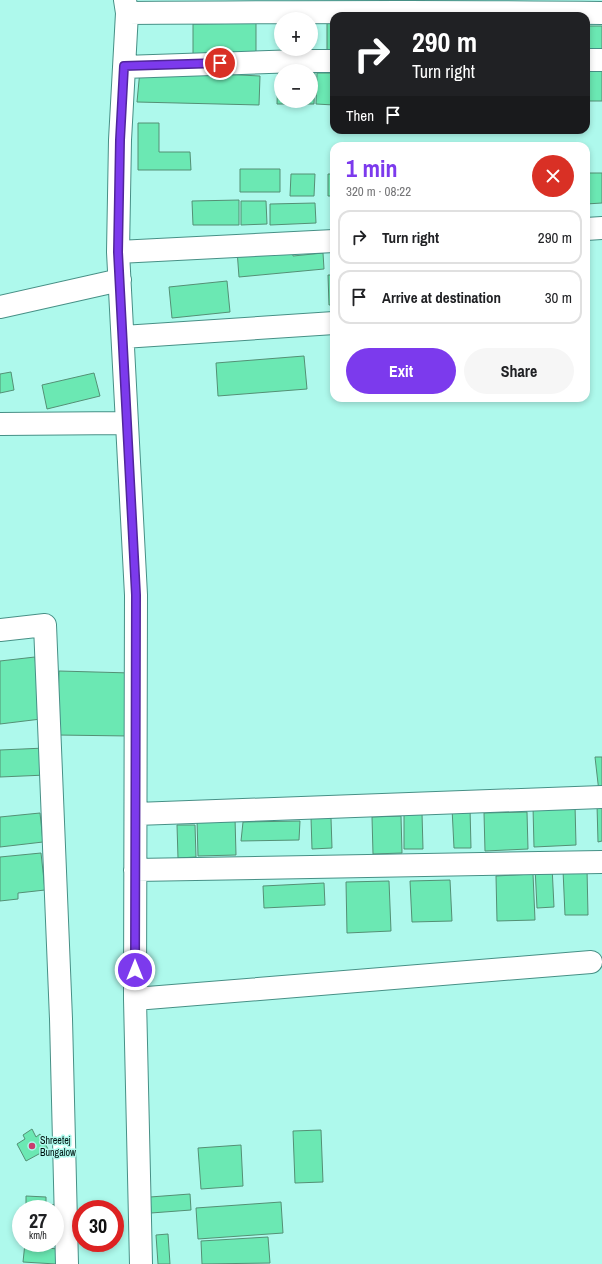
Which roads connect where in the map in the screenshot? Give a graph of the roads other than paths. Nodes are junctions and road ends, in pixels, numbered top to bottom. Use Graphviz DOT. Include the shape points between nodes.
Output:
graph roads {
  1 [pos="126,7"];
  2 [pos="439,12"];
  3 [pos="590,13"];
  4 [pos="602,13"];
  5 [pos="590,60"];
  6 [pos="602,60"];
  7 [pos="330,61"];
  8 [pos="124,66"];
  9 [pos="602,228"];
  10 [pos="590,229"];
  11 [pos="330,241"];
  12 [pos="118,252"];
  13 [pos="120,280"];
  14 [pos="0,307"];
  15 [pos="330,323"];
  16 [pos="123,337"];
  17 [pos="127,423"];
  18 [pos="0,424"];
  19 [pos="0,630"];
  20 [pos="602,797"];
  21 [pos="136,814"];
  22 [pos="602,862"];
  23 [pos="135,870"];
  24 [pos="591,962"];
  25 [pos="135,999"];
  26 [pos="67,1264"];
  27 [pos="141,1264"];
  1 -- 2 [label="street"];
  1 -- 8 [label="street"];
  3 -- 4 [label="street"];
  5 -- 6 [label="street"];
  7 -- 8 [label="street"];
  8 -- 12 [label="street"];
  9 -- 10 [label="street"];
  11 -- 12 [label="street"];
  12 -- 13 [label="street"];
  13 -- 14 [label="street"];
  13 -- 16 [label="street"];
  15 -- 16 [label="street"];
  16 -- 17 [label="street"];
  17 -- 18 [label="street"];
  17 -- 21 [label="street" via="136,595"];
  19 -- 26 [label="street" via="45,626 61,1028"];
  20 -- 21 [label="street"];
  21 -- 23 [label="street"];
  22 -- 23 [label="street"];
  23 -- 25 [label="street"];
  24 -- 25 [label="street"];
  25 -- 27 [label="street"];
}
